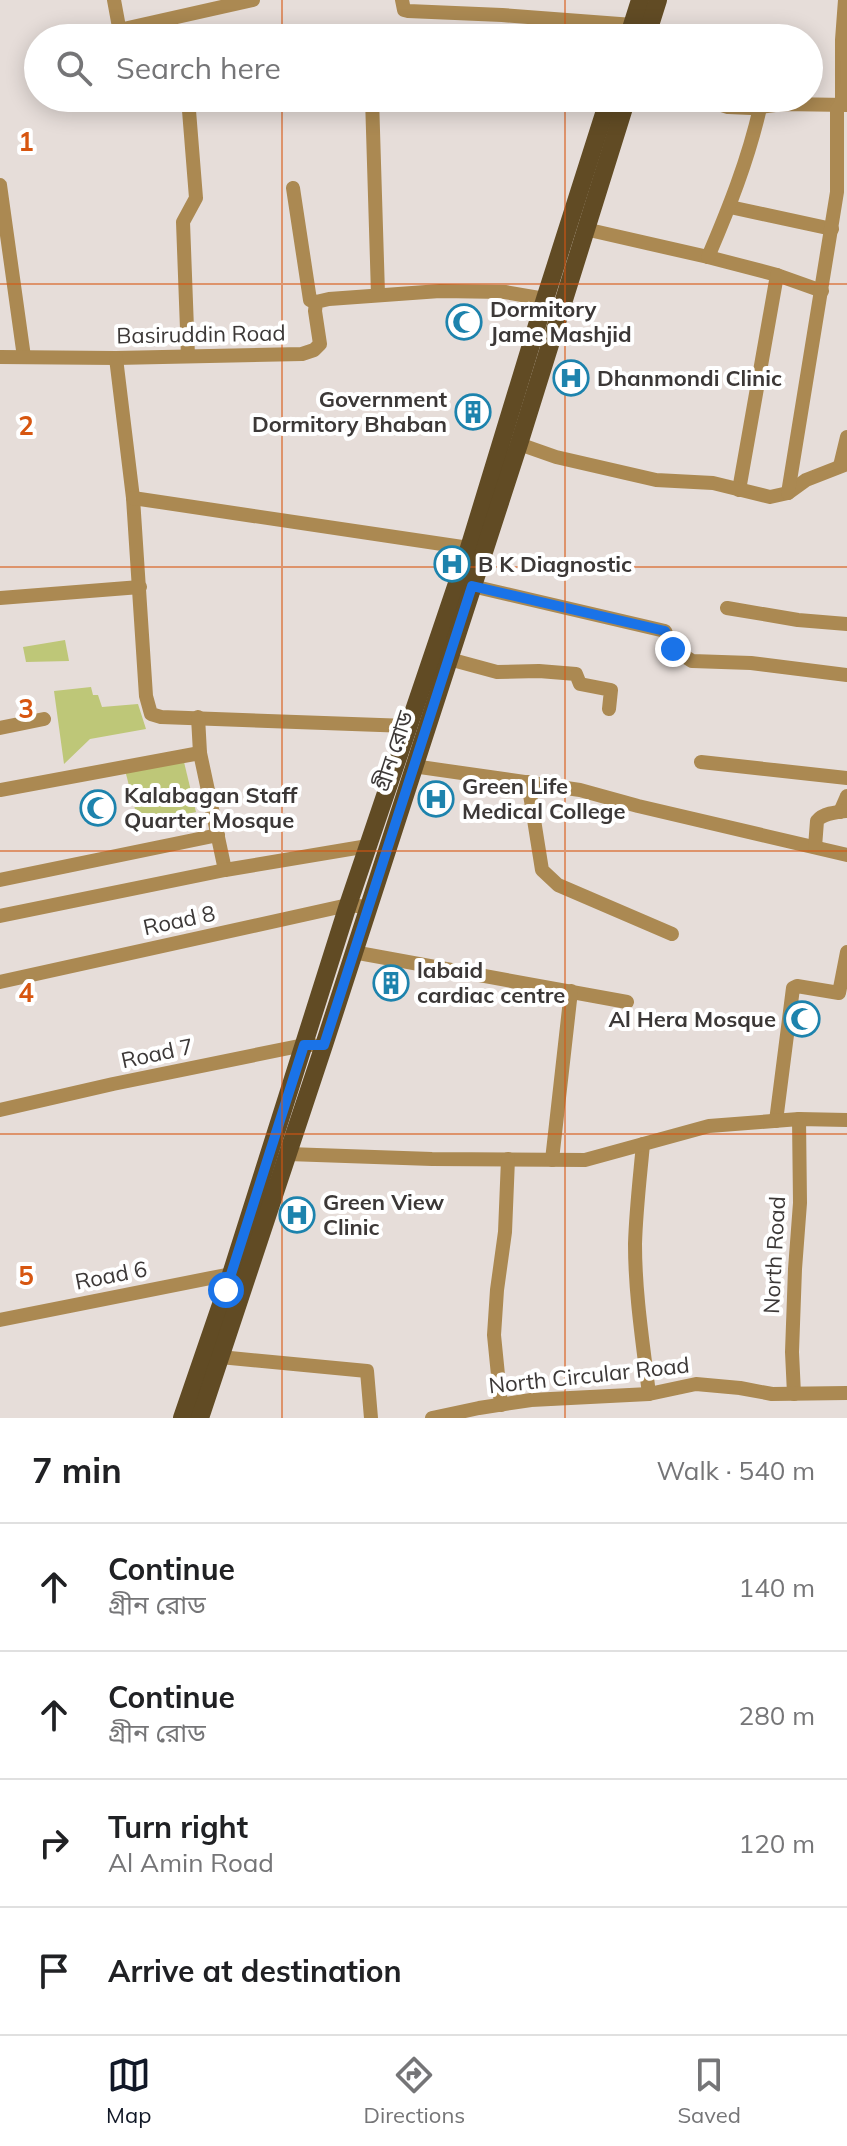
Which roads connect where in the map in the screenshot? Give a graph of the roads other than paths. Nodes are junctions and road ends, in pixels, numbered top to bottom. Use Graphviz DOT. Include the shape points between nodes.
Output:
graph roads {
  1 [pos="114,0"];
  2 [pos="253,0"];
  3 [pos="402,0"];
  4 [pos="640,0"];
  5 [pos="658,0"];
  6 [pos="845,0"];
  7 [pos="503,8"];
  8 [pos="118,24"];
  9 [pos="159,24"];
  10 [pos="585,24"];
  11 [pos="637,24"];
  12 [pos="642,24"];
  13 [pos="823,105"];
  14 [pos="844,105"];
  15 [pos="189,112"];
  16 [pos="372,112"];
  17 [pos="604,112"];
  18 [pos="623,112"];
  19 [pos="759,112"];
  20 [pos="0,185"];
  21 [pos="293,188"];
  22 [pos="730,207"];
  23 [pos="585,229"];
  24 [pos="832,229"];
  25 [pos="708,257"];
  26 [pos="777,275"];
  27 [pos="822,291"];
  28 [pos="378,294"];
  29 [pos="545,299"];
  30 [pos="316,302"];
  31 [pos="188,356"];
  32 [pos="0,357"];
  33 [pos="24,357"];
  34 [pos="116,358"];
  35 [pos="847,437"];
  36 [pos="519,444"];
  37 [pos="843,465"];
  38 [pos="739,490"];
  39 [pos="788,493"];
  40 [pos="133,498"];
  41 [pos="469,548"];
  42 [pos="472,586"];
  43 [pos="140,587"];
  44 [pos="0,598"];
  45 [pos="727,608"];
  46 [pos="847,624"];
  47 [pos="449,659"];
  48 [pos="847,675"];
  49 [pos="609,709"];
  50 [pos="198,717"];
  51 [pos="44,719"];
  52 [pos="408,726"];
  53 [pos="0,728"];
  54 [pos="200,753"];
  55 [pos="701,762"];
  56 [pos="413,766"];
  57 [pos="847,778"];
  58 [pos="528,782"];
  59 [pos="0,790"];
  60 [pos="847,796"];
  61 [pos="844,812"];
  62 [pos="218,835"];
  63 [pos="368,846"];
  64 [pos="815,847"];
  65 [pos="847,855"];
  66 [pos="225,870"];
  67 [pos="0,880"];
  68 [pos="348,905"];
  69 [pos="367,907"];
  70 [pos="0,916"];
  71 [pos="672,934"];
  72 [pos="353,952"];
  73 [pos="847,952"];
  74 [pos="0,982"];
  75 [pos="571,991"];
  76 [pos="627,1002"];
  77 [pos="304,1045"];
  78 [pos="324,1045"];
  79 [pos="0,1110"];
  80 [pos="799,1119"];
  81 [pos="843,1120"];
  82 [pos="776,1121"];
  83 [pos="643,1144"];
  84 [pos="288,1154"];
  85 [pos="508,1159"];
  86 [pos="552,1160"];
  87 [pos="231,1274"];
  88 [pos="0,1320"];
  89 [pos="220,1357"];
  90 [pos="847,1393"];
  91 [pos="649,1394"];
  92 [pos="794,1394"];
  93 [pos="501,1405"];
  94 [pos="479,1413"];
  95 [pos="182,1418"];
  96 [pos="200,1418"];
  97 [pos="371,1418"];
  98 [pos="432,1418"];
  1 -- 8 [label="street"];
  2 -- 9 [label="street"];
  3 -- 7 [label="street" via="408,11"];
  4 -- 11 [label="main road"];
  5 -- 12 [label="main road"];
  6 -- 14 [label="street"];
  7 -- 10 [label="street"];
  13 -- 14 [label="street"];
  14 -- 24 [label="street" via="837,109"];
  15 -- 31 [label="street" via="196,198 183,222"];
  16 -- 28 [label="street"];
  17 -- 29 [label="main road, গ্রীন রোড"];
  18 -- 23 [label="main road, গ্রীন রোড"];
  19 -- 22 [label="street"];
  20 -- 33 [label="street"];
  21 -- 30 [label="street" via="310,300"];
  22 -- 24 [label="street"];
  22 -- 25 [label="street"];
  23 -- 25 [label="street"];
  23 -- 36 [label="main road, গ্রীন রোড"];
  24 -- 27 [label="street"];
  25 -- 26 [label="street"];
  26 -- 27 [label="street"];
  26 -- 38 [label="street"];
  27 -- 39 [label="street"];
  28 -- 29 [label="street" via="505,292"];
  28 -- 30 [label="street"];
  29 -- 41 [label="main road, গ্রীন রোড"];
  30 -- 31 [label="street, Basiruddin Road" via="320,344 314,350"];
  31 -- 34 [label="street, Basiruddin Road"];
  32 -- 33 [label="street, Basiruddin Road"];
  33 -- 34 [label="street, Basiruddin Road"];
  34 -- 40 [label="street"];
  35 -- 37 [label="street"];
  36 -- 38 [label="street" via="656,480"];
  36 -- 42 [label="main road, গ্রীন রোড"];
  37 -- 39 [label="street"];
  38 -- 39 [label="street" via="770,497"];
  40 -- 41 [label="street"];
  40 -- 43 [label="street"];
  41 -- 52 [label="main road, গ্রীন রোড"];
  42 -- 47 [label="main road, গ্রীন রোড"];
  42 -- 48 [label="street" via="665,631 673,649 692,661"];
  43 -- 44 [label="street"];
  43 -- 50 [label="street" via="151,714"];
  45 -- 46 [label="street"];
  47 -- 49 [label="street" via="497,672 576,674 580,684 611,690"];
  47 -- 56 [label="main road, গ্রীন রোড"];
  50 -- 52 [label="street"];
  50 -- 54 [label="street"];
  51 -- 53 [label="street"];
  52 -- 63 [label="main road, গ্রীন রোড"];
  54 -- 59 [label="street"];
  54 -- 62 [label="street"];
  55 -- 57 [label="street"];
  56 -- 58 [label="street"];
  56 -- 69 [label="main road, গ্রীন রোড"];
  58 -- 64 [label="street"];
  58 -- 71 [label="street" via="542,870 549,878"];
  60 -- 61 [label="street"];
  61 -- 64 [label="street" via="817,821"];
  62 -- 66 [label="street"];
  62 -- 67 [label="street"];
  63 -- 66 [label="street"];
  63 -- 68 [label="main road, গ্রীন রোড"];
  64 -- 65 [label="street"];
  66 -- 70 [label="street"];
  68 -- 69 [label="street, Road 8"];
  68 -- 74 [label="street, Road 8"];
  68 -- 77 [label="main road, গ্রীন রোড"];
  69 -- 72 [label="main road, গ্রীন রোড"];
  72 -- 75 [label="street"];
  72 -- 78 [label="main road, গ্রীন রোড"];
  73 -- 82 [label="street" via="839,993 793,988"];
  75 -- 76 [label="street"];
  75 -- 86 [label="street"];
  77 -- 78 [label="street, Road 7"];
  77 -- 79 [label="street, Road 7"];
  77 -- 87 [label="main road, গ্রীন রোড"];
  78 -- 84 [label="main road, গ্রীন রোড"];
  80 -- 81 [label="street"];
  80 -- 82 [label="street"];
  80 -- 92 [label="street, North Road"];
  82 -- 83 [label="street" via="709,1126"];
  83 -- 86 [label="street" via="591,1160"];
  83 -- 91 [label="street" via="636,1264"];
  84 -- 85 [label="street"];
  84 -- 89 [label="main road, গ্রীন রোড"];
  85 -- 86 [label="street"];
  85 -- 93 [label="street" via="494,1335"];
  87 -- 88 [label="street, Road 6"];
  87 -- 95 [label="main road, গ্রীন রোড"];
  89 -- 96 [label="main road, গ্রীন রোড"];
  89 -- 97 [label="street" via="367,1371"];
  90 -- 92 [label="street, North Circular Road"];
  91 -- 92 [label="street, North Circular Road" via="696,1384"];
  91 -- 93 [label="street, North Circular Road"];
  93 -- 94 [label="street, North Circular Road"];
  94 -- 98 [label="street, North Circular Road"];
}
